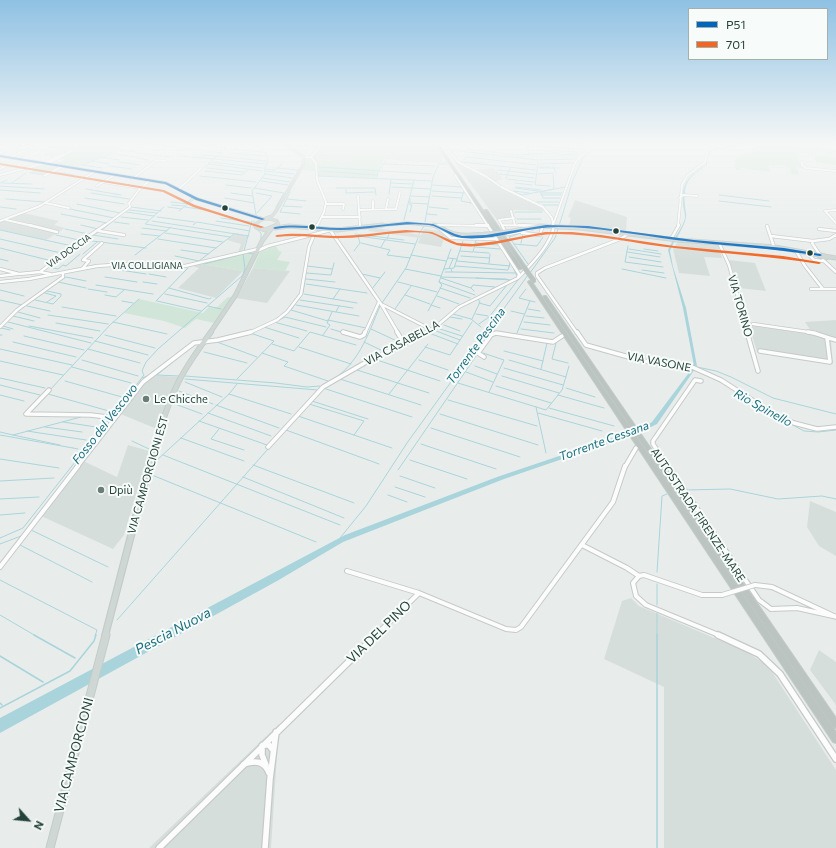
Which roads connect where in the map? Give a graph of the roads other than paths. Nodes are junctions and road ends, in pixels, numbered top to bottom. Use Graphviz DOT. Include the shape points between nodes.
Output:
graph roads {
  1 [pos="149,181"];
  2 [pos="79,182"];
  3 [pos="103,182"];
  4 [pos="152,182"];
  5 [pos="187,182"];
  6 [pos="293,182"];
  7 [pos="318,182"];
  8 [pos="458,182"];
  9 [pos="465,182"];
  10 [pos="493,182"];
  11 [pos="568,182"];
  12 [pos="684,182"];
  13 [pos="97,186"];
  14 [pos="140,188"];
  15 [pos="179,189"];
  16 [pos="400,192"];
  17 [pos="358,196"];
  18 [pos="697,196"];
  19 [pos="680,198"];
  20 [pos="388,199"];
  21 [pos="373,201"];
  22 [pos="46,203"];
  23 [pos="326,204"];
  24 [pos="69,208"];
  25 [pos="343,209"];
  26 [pos="373,209"];
  27 [pos="386,209"];
  28 [pos="359,210"];
  29 [pos="836,210"];
  30 [pos="512,211"];
  31 [pos="276,212"];
  32 [pos="360,216"];
  33 [pos="254,217"];
  34 [pos="322,217"];
  35 [pos="514,218"];
  36 [pos="264,219"];
  37 [pos="5,220"];
  38 [pos="0,221"];
  39 [pos="278,221"];
  40 [pos="256,223"];
  41 [pos="836,223"];
  42 [pos="502,225"];
  43 [pos="515,225"];
  44 [pos="289,226"];
  45 [pos="437,226"];
  46 [pos="488,226"];
  47 [pos="553,226"];
  48 [pos="767,226"];
  49 [pos="360,227"];
  50 [pos="541,227"];
  51 [pos="316,228"];
  52 [pos="273,229"];
  53 [pos="532,229"];
  54 [pos="819,229"];
  55 [pos="259,230"];
  56 [pos="331,230"];
  57 [pos="99,231"];
  58 [pos="836,231"];
  59 [pos="57,232"];
  60 [pos="519,233"];
  61 [pos="630,233"];
  62 [pos="836,234"];
  63 [pos="124,235"];
  64 [pos="314,235"];
  65 [pos="771,236"];
  66 [pos="263,238"];
  67 [pos="496,239"];
  68 [pos="672,239"];
  69 [pos="719,242"];
  70 [pos="813,242"];
  71 [pos="102,243"];
  72 [pos="261,244"];
  73 [pos="268,246"];
  74 [pos="774,247"];
  75 [pos="796,251"];
  76 [pos="257,252"];
  77 [pos="823,258"];
  78 [pos="836,258"];
  79 [pos="0,269"];
  80 [pos="82,269"];
  81 [pos="40,272"];
  82 [pos="836,272"];
  83 [pos="63,273"];
  84 [pos="19,274"];
  85 [pos="54,274"];
  86 [pos="0,276"];
  87 [pos="518,278"];
  88 [pos="0,282"];
  89 [pos="811,289"];
  90 [pos="823,289"];
  91 [pos="836,289"];
  92 [pos="380,303"];
  93 [pos="753,324"];
  94 [pos="0,327"];
  95 [pos="432,330"];
  96 [pos="343,332"];
  97 [pos="578,333"];
  98 [pos="573,334"];
  99 [pos="562,336"];
  100 [pos="827,338"];
  101 [pos="836,340"];
  102 [pos="203,342"];
  103 [pos="404,343"];
  104 [pos="760,351"];
  105 [pos="484,357"];
  106 [pos="758,371"];
  107 [pos="701,381"];
  108 [pos="49,390"];
  109 [pos="112,417"];
  110 [pos="836,427"];
  111 [pos="635,435"];
  112 [pos="268,447"];
  113 [pos="636,448"];
  114 [pos="582,545"];
  115 [pos="0,567"];
  116 [pos="347,571"];
  117 [pos="638,576"];
  118 [pos="419,593"];
  119 [pos="835,617"];
  120 [pos="93,685"];
  121 [pos="836,724"];
  122 [pos="277,731"];
  123 [pos="836,739"];
  124 [pos="262,745"];
  125 [pos="273,750"];
  126 [pos="836,759"];
  127 [pos="243,765"];
  128 [pos="267,767"];
  129 [pos="270,779"];
  130 [pos="50,848"];
  131 [pos="159,848"];
  132 [pos="265,848"];
  1 -- 14 [label="street, VIA DOCCIA"];
  2 -- 22 [label="street"];
  3 -- 13 [label="street"];
  3 -- 14 [label="street"];
  4 -- 15 [label="main road"];
  5 -- 15 [label="street"];
  6 -- 31 [label="main road"];
  7 -- 23 [label="street"];
  8 -- 46 [label="street"];
  9 -- 111 [label="highway, AUTOSTRADA FIRENZE-MARE"];
  10 -- 47 [label="street" via="543,207 552,218"];
  11 -- 47 [label="street, VIA CASABELLA"];
  12 -- 19 [label="street"];
  14 -- 57 [label="street, VIA DOCCIA" via="129,202 130,207"];
  15 -- 33 [label="main road" via="196,198"];
  16 -- 27 [label="street" via="396,209"];
  17 -- 28 [label="street"];
  18 -- 19 [label="street" via="683,195"];
  19 -- 68 [label="street" via="681,215"];
  20 -- 27 [label="street"];
  21 -- 26 [label="street"];
  22 -- 24 [label="street"];
  22 -- 37 [label="street"];
  23 -- 25 [label="street" via="344,204"];
  23 -- 34 [label="street"];
  26 -- 27 [label="street"];
  26 -- 28 [label="street"];
  28 -- 32 [label="street"];
  29 -- 41 [label="street" via="825,211"];
  30 -- 35 [label="street"];
  31 -- 36 [label="main road"];
  31 -- 39 [label="main road"];
  32 -- 34 [label="street"];
  32 -- 49 [label="street"];
  33 -- 36 [label="main road"];
  33 -- 40 [label="main road"];
  34 -- 51 [label="street"];
  35 -- 42 [label="street" via="499,220"];
  35 -- 43 [label="street"];
  36 -- 39 [label="main road"];
  36 -- 40 [label="main road"];
  37 -- 38 [label="street"];
  37 -- 59 [label="street"];
  39 -- 44 [label="main road"];
  39 -- 52 [label="main road" via="278,225"];
  40 -- 55 [label="main road" via="255,226"];
  42 -- 43 [label="street"];
  42 -- 60 [label="street" via="507,234"];
  43 -- 50 [label="street"];
  44 -- 51 [label="main road"];
  44 -- 52 [label="main road"];
  45 -- 46 [label="street"];
  45 -- 49 [label="main road" via="398,223"];
  45 -- 50 [label="main road, bridge" via="458,236"];
  45 -- 67 [label="street" via="451,238"];
  46 -- 67 [label="street"];
  47 -- 50 [label="main road"];
  47 -- 61 [label="main road"];
  47 -- 87 [label="street, VIA CASABELLA" via="552,236"];
  48 -- 65 [label="street"];
  49 -- 56 [label="main road"];
  50 -- 60 [label="street" via="540,235"];
  51 -- 56 [label="main road"];
  52 -- 55 [label="main road"];
  52 -- 66 [label="main road"];
  53 -- 60 [label="street"];
  54 -- 58 [label="street"];
  55 -- 66 [label="main road"];
  56 -- 64 [label="street"];
  56 -- 92 [label="street"];
  57 -- 63 [label="street, VIA DOCCIA"];
  57 -- 81 [label="street, VIA DOCCIA"];
  61 -- 68 [label="main road"];
  61 -- 97 [label="street, VIA VASONE" via="537,272 537,276"];
  62 -- 70 [label="street" via="829,239"];
  64 -- 73 [label="street"];
  64 -- 102 [label="street" via="308,251 301,294 284,315 246,334"];
  65 -- 70 [label="street"];
  65 -- 74 [label="street"];
  66 -- 72 [label="main road, VIA CAMPORCIONI EST"];
  67 -- 87 [label="street" via="519,274"];
  68 -- 69 [label="main road"];
  69 -- 74 [label="main road"];
  69 -- 106 [label="street, VIA TORINO" via="729,265"];
  70 -- 77 [label="street"];
  71 -- 80 [label="street" via="83,260 89,261"];
  72 -- 73 [label="street"];
  72 -- 76 [label="main road, VIA CAMPORCIONI EST"];
  73 -- 76 [label="street, VIA COLLIGIANA"];
  74 -- 75 [label="main road"];
  75 -- 77 [label="main road"];
  75 -- 90 [label="street"];
  76 -- 80 [label="street, VIA COLLIGIANA" via="250,251 186,266 128,264"];
  76 -- 102 [label="main road, VIA CAMPORCIONI EST" via="235,297"];
  77 -- 78 [label="main road"];
  77 -- 82 [label="street"];
  79 -- 84 [label="street, VIA COLLIGIANA"];
  80 -- 83 [label="street, VIA COLLIGIANA"];
  81 -- 84 [label="street, VIA COLLIGIANA"];
  81 -- 85 [label="street, VIA COLLIGIANA"];
  83 -- 85 [label="street, VIA COLLIGIANA"];
  83 -- 94 [label="street" via="64,277 17,310"];
  84 -- 86 [label="street, VIA COLLIGIANA"];
  85 -- 88 [label="street, VIA COLLIGIANA"];
  87 -- 95 [label="street, VIA CASABELLA" via="459,308"];
  89 -- 90 [label="street"];
  90 -- 91 [label="street"];
  92 -- 95 [label="street"];
  92 -- 96 [label="street" via="364,335 360,337"];
  92 -- 103 [label="street"];
  93 -- 100 [label="street" via="817,333"];
  95 -- 103 [label="street, VIA CASABELLA"];
  97 -- 98 [label="street"];
  97 -- 110 [label="street, VIA VASONE" via="585,344 594,347 643,361 692,367 721,380 794,423 817,429"];
  99 -- 105 [label="street" via="553,342 496,333 491,335 478,353"];
  100 -- 101 [label="street"];
  100 -- 104 [label="street" via="830,362"];
  102 -- 109 [label="street" via="194,343 186,348 143,382"];
  102 -- 120 [label="main road, VIA CAMPORCIONI EST" via="181,377 158,435"];
  103 -- 112 [label="street, VIA CASABELLA" via="368,360 323,387"];
  107 -- 119 [label="street" via="695,380 651,445 764,606 771,609 807,610"];
  108 -- 109 [label="street" via="26,414"];
  109 -- 115 [label="street"];
  111 -- 121 [label="highway, AUTOSTRADA FIRENZE-MARE"];
  111 -- 123 [label="highway, AUTOSTRADA FIRENZE-MARE"];
  113 -- 114 [label="street" via="625,467 620,488 613,502"];
  114 -- 117 [label="street" via="629,568"];
  114 -- 118 [label="street, VIA DEL PINO" via="521,627 516,630 506,629"];
  116 -- 118 [label="street"];
  117 -- 119 [label="street, bridge" via="648,576 700,595 722,595 755,586 772,587"];
  117 -- 126 [label="street" via="633,587 635,594 643,603 734,640 767,661 780,674"];
  118 -- 122 [label="street, VIA DEL PINO"];
  120 -- 130 [label="main road, VIA CAMPORCIONI"];
  122 -- 124 [label="street, VIA DEL PINO"];
  122 -- 125 [label="street"];
  124 -- 125 [label="street" via="269,745"];
  124 -- 127 [label="street, VIA DEL PINO"];
  124 -- 128 [label="street" via="262,755"];
  125 -- 129 [label="street"];
  127 -- 128 [label="street" via="257,761"];
  127 -- 131 [label="street, VIA DEL PINO"];
  128 -- 129 [label="street"];
  129 -- 132 [label="street"];
}
